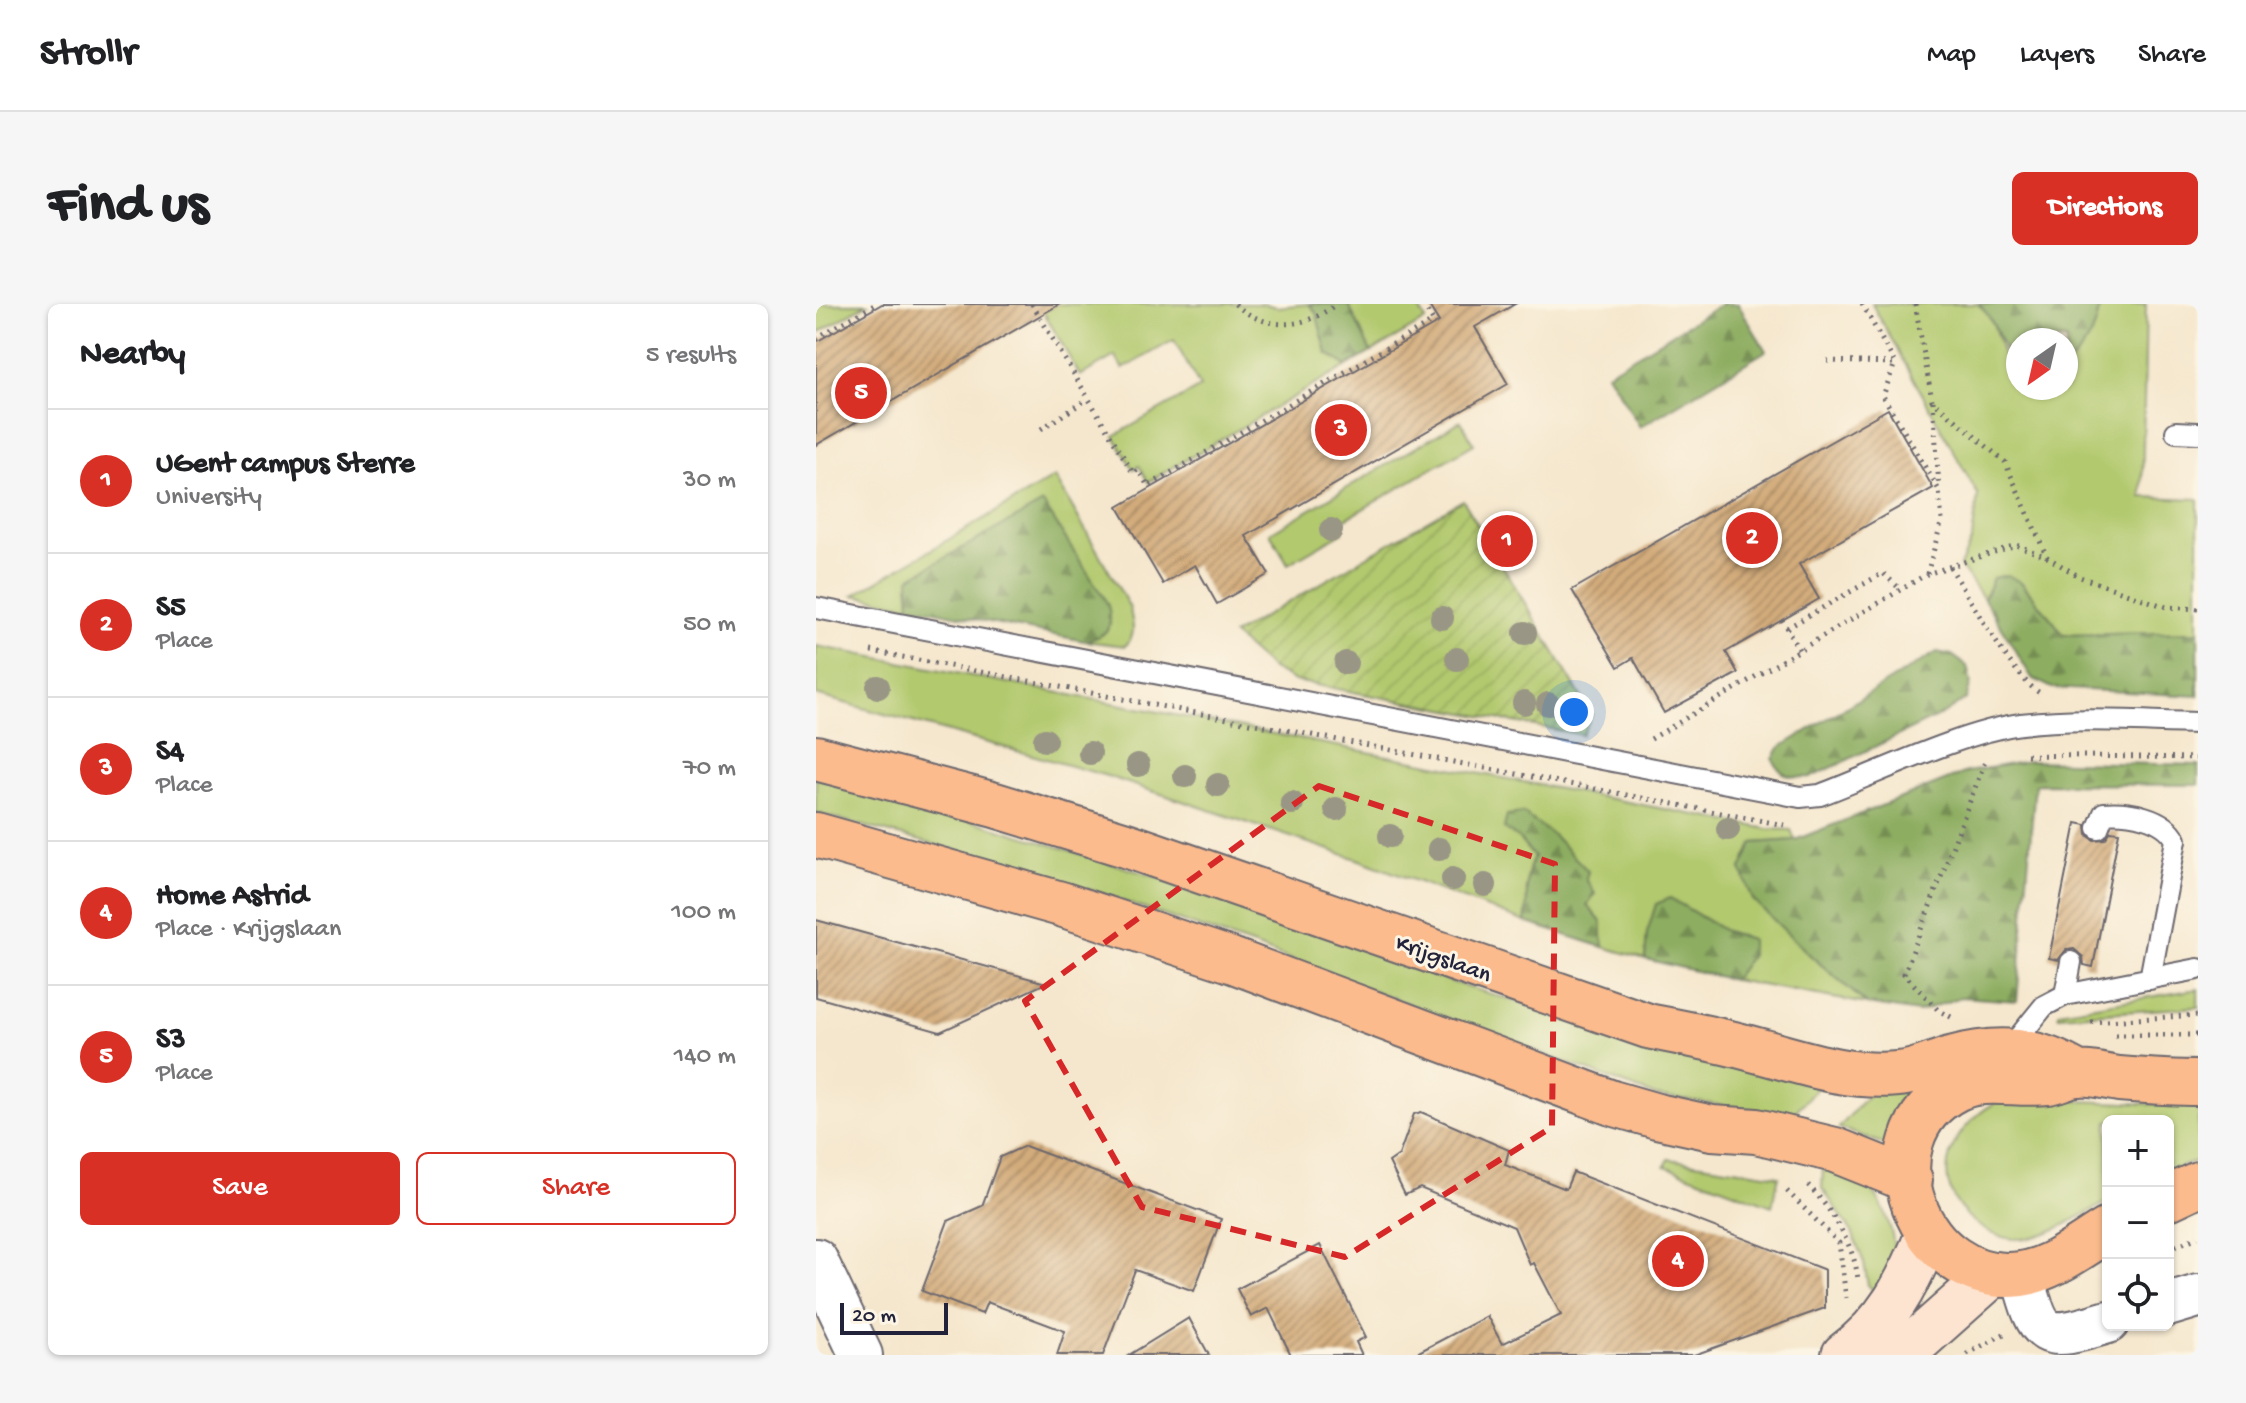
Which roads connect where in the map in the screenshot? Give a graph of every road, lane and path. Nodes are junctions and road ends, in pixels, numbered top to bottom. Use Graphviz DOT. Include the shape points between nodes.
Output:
graph roads {
  1 [pos="876,304"];
  2 [pos="1032,304"];
  3 [pos="1235,304"];
  4 [pos="1336,304"];
  5 [pos="1423,304"];
  6 [pos="1862,304"];
  7 [pos="1915,304"];
  8 [pos="816,338"];
  9 [pos="1827,361"];
  10 [pos="1895,363"];
  11 [pos="1088,399"];
  12 [pos="1932,400"];
  13 [pos="1041,429"];
  14 [pos="2176,432"];
  15 [pos="2198,433"];
  16 [pos="1939,490"];
  17 [pos="2047,557"];
  18 [pos="1950,567"];
  19 [pos="1927,574"];
  20 [pos="1901,590"];
  21 [pos="816,608"];
  22 [pos="2198,609"];
  23 [pos="1782,620"];
  24 [pos="1787,628"];
  25 [pos="1799,650"];
  26 [pos="2046,695"];
  27 [pos="2198,723"];
  28 [pos="816,758"];
  29 [pos="1619,764"];
  30 [pos="1978,784"];
  31 [pos="2098,828"];
  32 [pos="816,835"];
  33 [pos="2071,962"];
  34 [pos="2198,969"];
  35 [pos="2150,979"];
  36 [pos="2065,995"];
  37 [pos="2198,1015"];
  38 [pos="1955,1020"];
  39 [pos="2087,1022"];
  40 [pos="2108,1034"];
  41 [pos="2198,1035"];
  42 [pos="1999,1066"];
  43 [pos="2198,1083"];
  44 [pos="1910,1180"];
  45 [pos="2198,1184"];
  46 [pos="1811,1187"];
  47 [pos="1787,1191"];
  48 [pos="2174,1195"];
  49 [pos="1928,1234"];
  50 [pos="2102,1234"];
  51 [pos="2198,1237"];
  52 [pos="2174,1247"];
  53 [pos="816,1260"];
  54 [pos="2007,1274"];
  55 [pos="1859,1293"];
  56 [pos="2198,1296"];
  57 [pos="1846,1298"];
  58 [pos="2174,1303"];
  59 [pos="2102,1324"];
  60 [pos="861,1355"];
  61 [pos="1844,1355"];
  62 [pos="1902,1355"];
  1 -- 8 [label="path"];
  2 -- 11 [label="path"];
  3 -- 4 [label="path" via="1272,326 1298,323"];
  5 -- 11 [label="path" via="1433,321 1148,486 1138,470 1133,473"];
  6 -- 10 [label="path"];
  7 -- 12 [label="path"];
  9 -- 10 [label="path"];
  10 -- 16 [label="path" via="1883,396"];
  11 -- 13 [label="path"];
  12 -- 16 [label="path"];
  12 -- 17 [label="path" via="2005,462"];
  14 -- 15 [label="lane"];
  16 -- 19 [label="path" via="1942,520"];
  17 -- 18 [label="path" via="2016,545"];
  17 -- 22 [label="path" via="2080,577 2166,607"];
  18 -- 19 [label="path"];
  18 -- 26 [label="path" via="2030,688"];
  19 -- 20 [label="path"];
  20 -- 24 [label="path" via="1883,573"];
  20 -- 25 [label="path"];
  21 -- 29 [label="lane"];
  23 -- 24 [label="path"];
  24 -- 25 [label="path"];
  25 -- 29 [label="path" via="1662,731"];
  27 -- 29 [label="lane" via="2018,724 1820,795 1800,797"];
  28 -- 42 [label="main road, Krijgslaan" via="1126,845 1635,1022 1836,1072 1901,1074 1973,1054"];
  30 -- 38 [label="path" via="1904,974"];
  31 -- 35 [label="lane" via="2104,813 2114,812 2159,821 2176,840"];
  32 -- 44 [label="main road" via="1061,904 1231,960 1612,1103 1835,1150"];
  33 -- 36 [label="lane"];
  34 -- 35 [label="lane"];
  35 -- 36 [label="lane"];
  36 -- 42 [label="lane" via="2044,1006"];
  37 -- 39 [label="path"];
  40 -- 41 [label="path"];
  42 -- 43 [label="main road, Krijgslaan" via="2052,1057 2078,1074"];
  42 -- 44 [label="main road" via="1934,1104 1917,1125 1905,1152"];
  44 -- 49 [label="main road"];
  45 -- 48 [label="main road"];
  46 -- 55 [label="path" via="1851,1252"];
  47 -- 57 [label="path" via="1839,1243"];
  49 -- 54 [label="main road" via="1968,1267"];
  49 -- 61 [label="main road" via="1886,1318"];
  50 -- 54 [label="main road" via="2051,1264"];
  51 -- 52 [label="path"];
  53 -- 60 [label="street"];
  54 -- 59 [label="street" via="2045,1330 2060,1336"];
  54 -- 62 [label="main road"];
  56 -- 58 [label="street"];
}
